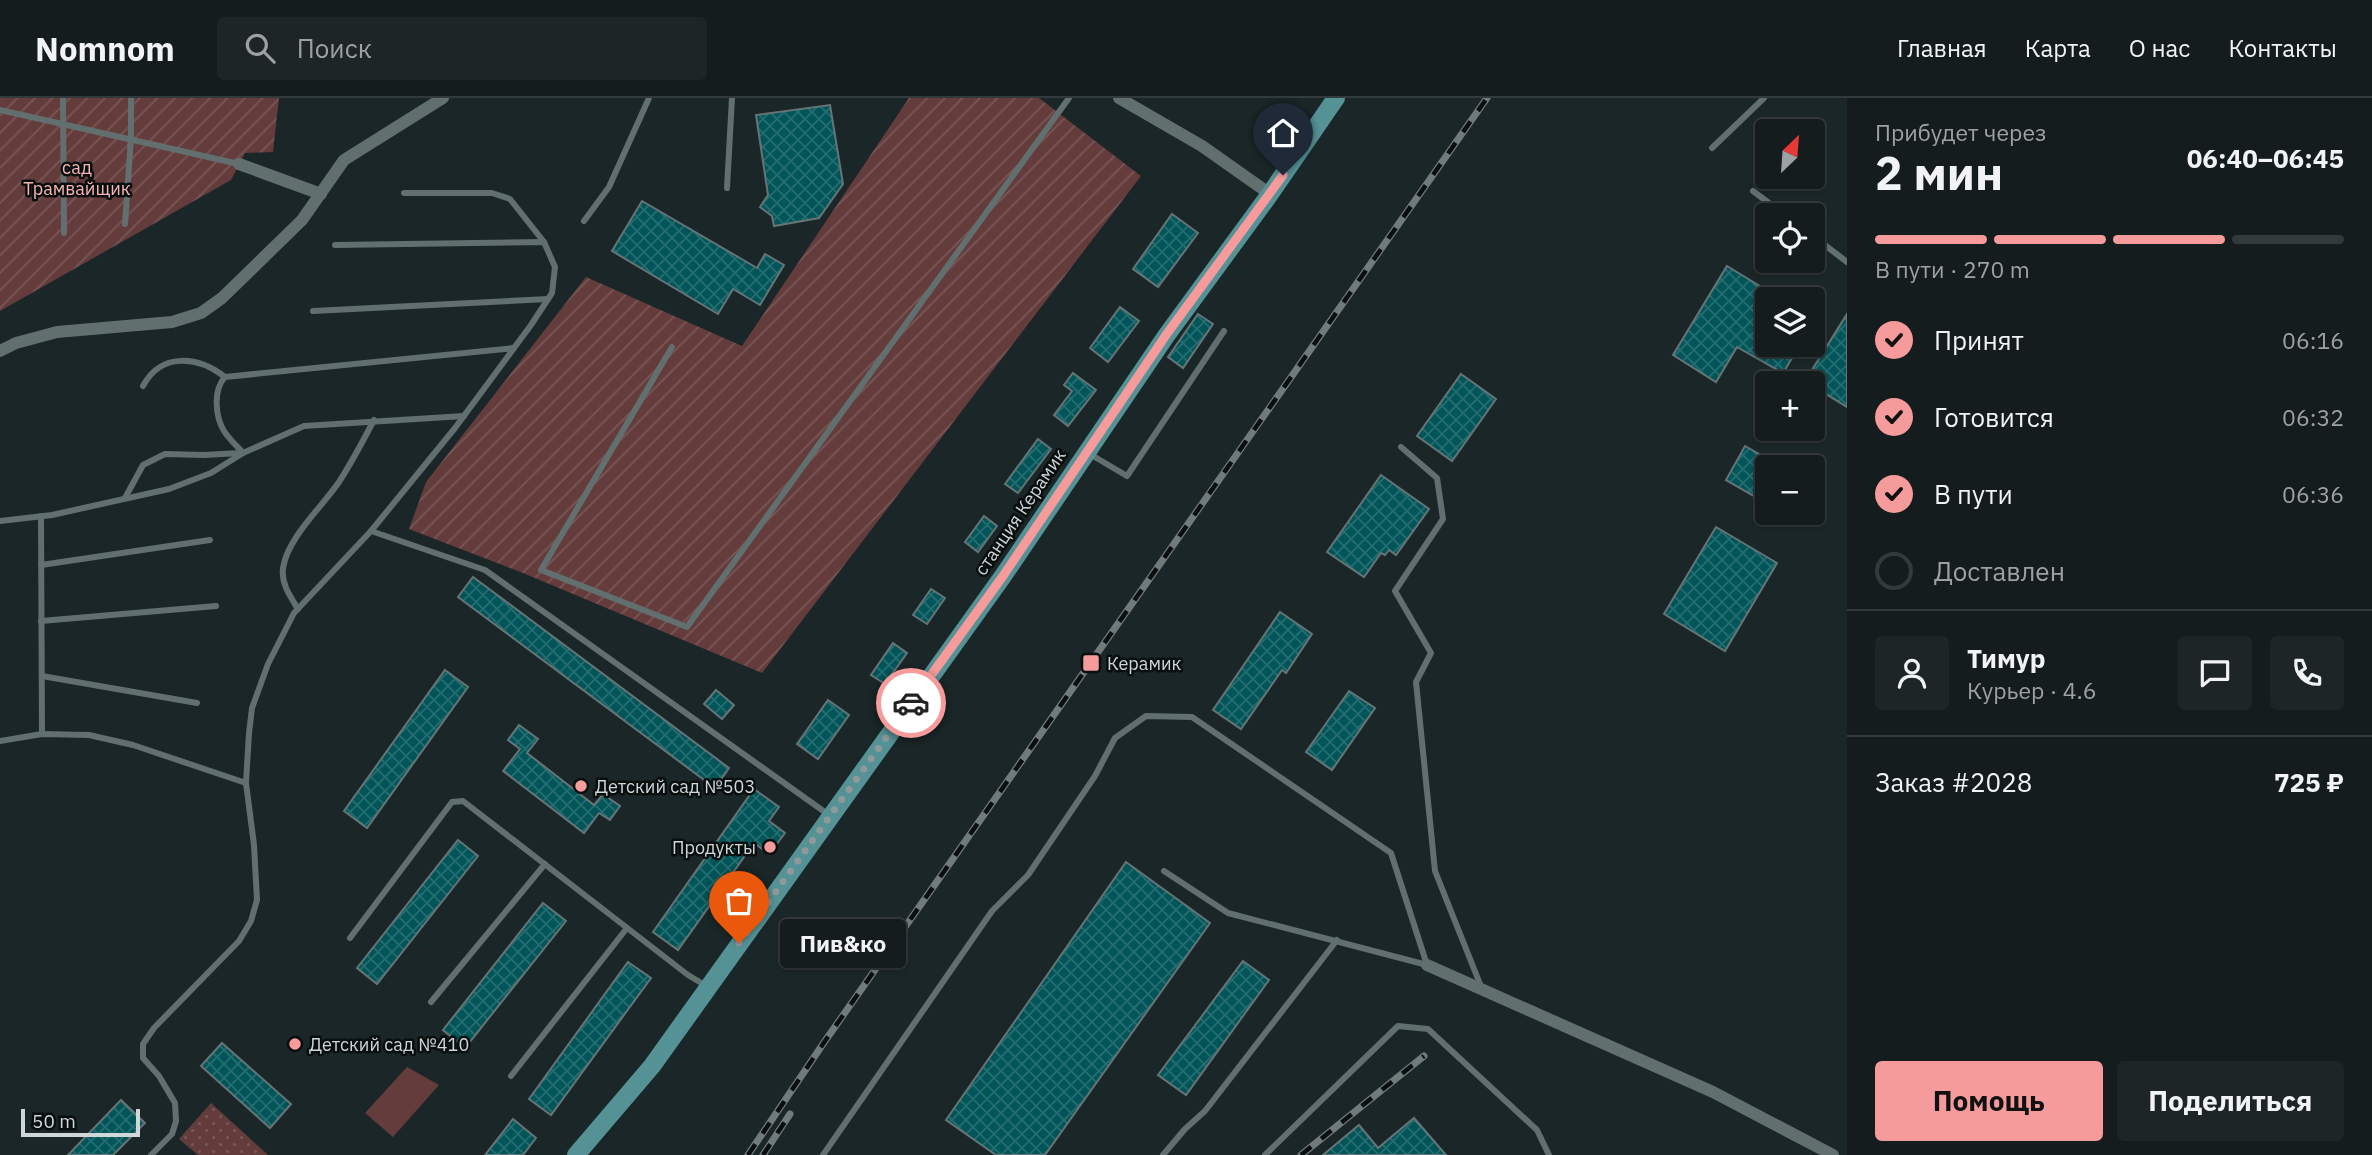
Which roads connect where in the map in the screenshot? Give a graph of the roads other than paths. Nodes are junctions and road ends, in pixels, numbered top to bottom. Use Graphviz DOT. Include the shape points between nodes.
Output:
graph roads {
  1 [pos="63,98"];
  2 [pos="131,98"];
  3 [pos="443,98"];
  4 [pos="649,98"];
  5 [pos="732,98"];
  6 [pos="1069,98"];
  7 [pos="1336,98"];
  8 [pos="1764,98"];
  9 [pos="1125,99"];
  10 [pos="0,110"];
  11 [pos="63,123"];
  12 [pos="131,138"];
  13 [pos="1712,148"];
  14 [pos="239,164"];
  15 [pos="727,188"];
  16 [pos="1753,191"];
  17 [pos="404,193"];
  18 [pos="321,194"];
  19 [pos="1270,194"];
  20 [pos="1769,203"];
  21 [pos="584,221"];
  22 [pos="125,224"];
  23 [pos="64,233"];
  24 [pos="544,242"];
  25 [pos="335,245"];
  26 [pos="1825,245"];
  27 [pos="1847,262"];
  28 [pos="548,299"];
  29 [pos="313,311"];
  30 [pos="1224,331"];
  31 [pos="672,347"];
  32 [pos="514,348"];
  33 [pos="0,351"];
  34 [pos="225,377"];
  35 [pos="144,386"];
  36 [pos="464,416"];
  37 [pos="374,420"];
  38 [pos="1401,447"];
  39 [pos="1086,452"];
  40 [pos="243,453"];
  41 [pos="125,498"];
  42 [pos="41,516"];
  43 [pos="0,521"];
  44 [pos="371,531"];
  45 [pos="210,540"];
  46 [pos="41,565"];
  47 [pos="216,606"];
  48 [pos="298,608"];
  49 [pos="41,621"];
  50 [pos="42,676"];
  51 [pos="197,703"];
  52 [pos="42,734"];
  53 [pos="0,741"];
  54 [pos="246,783"];
  55 [pos="829,816"];
  56 [pos="545,864"];
  57 [pos="1164,871"];
  58 [pos="627,928"];
  59 [pos="350,938"];
  60 [pos="1337,940"];
  61 [pos="1427,965"];
  62 [pos="708,987"];
  63 [pos="1483,990"];
  64 [pos="431,1002"];
  65 [pos="511,1076"];
  66 [pos="151,1155"];
  67 [pos="576,1155"];
  68 [pos="823,1155"];
  69 [pos="1163,1155"];
  70 [pos="1265,1155"];
  71 [pos="1549,1155"];
  72 [pos="1833,1155"];
  1 -- 11 [label="lane"];
  2 -- 12 [label="lane"];
  3 -- 18 [label="street" via="344,160"];
  4 -- 21 [label="lane" via="609,187"];
  5 -- 15 [label="lane"];
  6 -- 31 [label="lane" via="687,627 541,570"];
  7 -- 19 [label="main road, станция Керамик"];
  8 -- 13 [label="lane"];
  9 -- 19 [label="street"];
  10 -- 11 [label="lane"];
  11 -- 12 [label="lane"];
  11 -- 23 [label="lane"];
  12 -- 14 [label="lane"];
  12 -- 22 [label="lane"];
  14 -- 18 [label="street"];
  16 -- 20 [label="lane"];
  17 -- 24 [label="lane" via="492,193 510,199"];
  18 -- 33 [label="street" via="302,220 201,313 172,322 57,332"];
  19 -- 39 [label="main road, станция Керамик"];
  24 -- 25 [label="lane"];
  24 -- 28 [label="lane" via="555,267"];
  26 -- 27 [label="lane"];
  28 -- 29 [label="lane"];
  28 -- 32 [label="lane"];
  30 -- 39 [label="lane" via="1127,476"];
  32 -- 34 [label="lane"];
  32 -- 36 [label="lane"];
  34 -- 35 [label="lane" via="191,360 150,373"];
  34 -- 40 [label="lane" via="218,384 217,409 224,430"];
  36 -- 37 [label="lane"];
  36 -- 44 [label="lane"];
  37 -- 40 [label="lane" via="304,426"];
  37 -- 48 [label="lane" via="338,483 290,550 283,569 284,586"];
  38 -- 63 [label="lane" via="1437,478 1439,491 1443,519 1395,591 1431,653 1416,682 1435,871"];
  39 -- 55 [label="main road, станция Керамик" via="1003,576"];
  40 -- 41 [label="lane" via="211,473 169,489"];
  40 -- 41 [label="lane" via="165,454 143,464"];
  41 -- 42 [label="lane"];
  42 -- 43 [label="lane"];
  42 -- 46 [label="lane"];
  44 -- 48 [label="lane"];
  44 -- 55 [label="lane" via="485,570"];
  45 -- 46 [label="lane"];
  46 -- 49 [label="lane"];
  47 -- 49 [label="lane"];
  48 -- 54 [label="lane" via="268,664 252,708"];
  49 -- 50 [label="lane"];
  50 -- 51 [label="lane"];
  50 -- 52 [label="lane"];
  52 -- 53 [label="lane"];
  52 -- 54 [label="lane" via="89,734"];
  54 -- 66 [label="lane" via="257,900 239,942 143,1044 144,1058 176,1103 172,1134"];
  55 -- 62 [label="main road, станция Керамик"];
  56 -- 58 [label="lane"];
  56 -- 59 [label="lane" via="463,801 453,802"];
  56 -- 64 [label="lane"];
  57 -- 60 [label="lane" via="1228,913"];
  58 -- 62 [label="lane"];
  58 -- 65 [label="lane"];
  60 -- 61 [label="lane"];
  60 -- 69 [label="lane" via="1205,1111"];
  61 -- 63 [label="street"];
  61 -- 68 [label="lane" via="1391,853 1192,717 1146,716 1115,738 1028,875 992,911"];
  62 -- 67 [label="main road, станция Керамик" via="652,1066"];
  63 -- 72 [label="street" via="1713,1092"];
  70 -- 71 [label="lane" via="1398,1026 1428,1029 1536,1130"];
}
